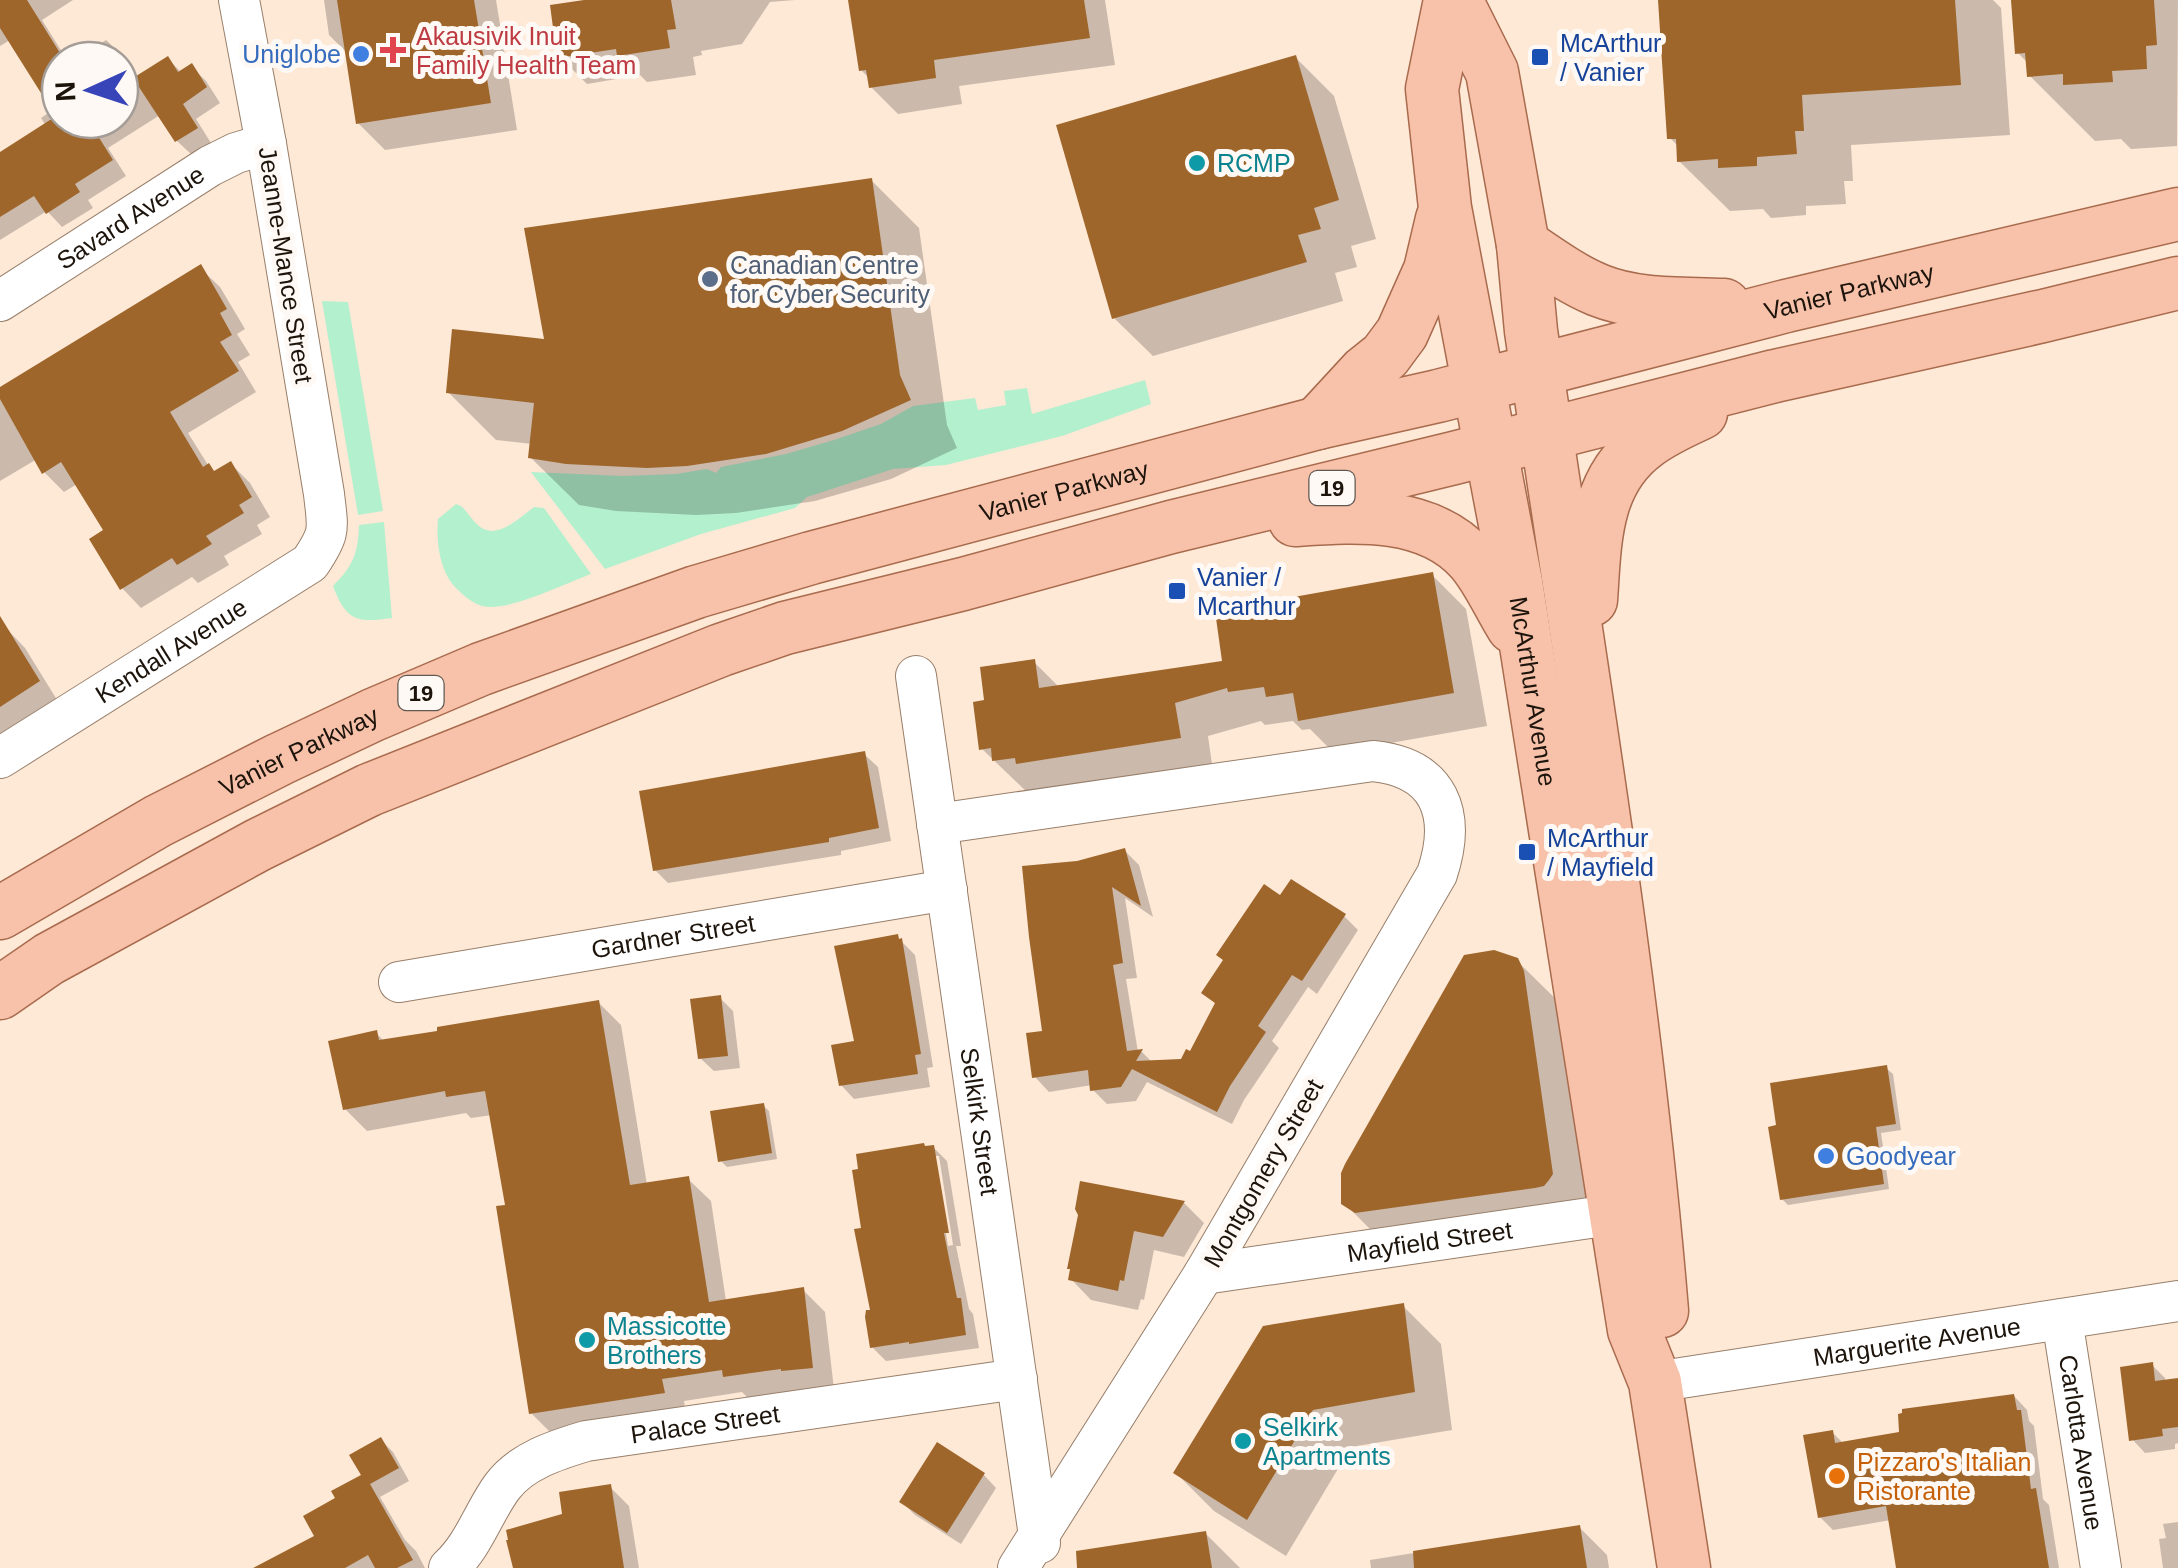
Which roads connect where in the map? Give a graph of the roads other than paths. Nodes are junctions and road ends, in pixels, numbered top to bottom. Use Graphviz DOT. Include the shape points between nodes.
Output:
graph roads {
  1 [pos="239,0"];
  2 [pos="1453,0"];
  3 [pos="266,144"];
  4 [pos="1445,208"];
  5 [pos="2178,214"];
  6 [pos="1523,245"];
  7 [pos="2178,283"];
  8 [pos="0,301"];
  9 [pos="1786,306"];
  10 [pos="1537,371"];
  11 [pos="1776,376"];
  12 [pos="1480,385"];
  13 [pos="1318,422"];
  14 [pos="1547,434"];
  15 [pos="1492,448"];
  16 [pos="1171,526"];
  17 [pos="328,530"];
  18 [pos="1526,644"];
  19 [pos="916,676"];
  20 [pos="1582,676"];
  21 [pos="0,758"];
  22 [pos="937,824"];
  23 [pos="947,890"];
  24 [pos="0,914"];
  25 [pos="400,982"];
  26 [pos="0,993"];
  27 [pos="1634,1212"];
  28 [pos="1204,1274"];
  29 [pos="2178,1302"];
  30 [pos="2062,1319"];
  31 [pos="1017,1379"];
  32 [pos="1655,1382"];
  33 [pos="1042,1551"];
  34 [pos="450,1568"];
  35 [pos="1018,1568"];
  36 [pos="1684,1568"];
  37 [pos="2101,1568"];
  1 -- 3 [label="street, Jeanne-Mance Street"];
  2 -- 4 [label="main road, McArthur Avenue" via="1432,89"];
  2 -- 6 [label="main road, McArthur Avenue" via="1492,72"];
  3 -- 8 [label="street, Savard Avenue" via="210,166"];
  3 -- 17 [label="street, Jeanne-Mance Street"];
  4 -- 12 [label="main road, McArthur Avenue"];
  4 -- 13 [label="main road" via="1430,270 1402,332"];
  5 -- 9 [label="main road, Vanier Parkway / 19"];
  6 -- 9 [label="main road" via="1616,295 1658,303"];
  6 -- 10 [label="main road, McArthur Avenue"];
  7 -- 11 [label="main road, 19"];
  9 -- 10 [label="main road, Vanier Parkway / 19"];
  10 -- 12 [label="main road, Vanier Parkway / 19"];
  10 -- 14 [label="main road, McArthur Avenue"];
  11 -- 14 [label="main road, 19"];
  11 -- 20 [label="main road" via="1661,432 1615,475 1600,512"];
  12 -- 13 [label="main road, Vanier Parkway / 19"];
  12 -- 15 [label="main road, McArthur Avenue"];
  13 -- 24 [label="main road, Vanier Parkway / 19" via="812,558 558,640 280,759"];
  14 -- 15 [label="main road, 19"];
  14 -- 20 [label="main road, McArthur Avenue"];
  15 -- 16 [label="main road, 19"];
  15 -- 18 [label="main road, McArthur Avenue"];
  16 -- 18 [label="main road" via="1356,516 1414,526 1470,558"];
  16 -- 26 [label="main road, 19" via="784,628 554,716 369,790 258,845 49,959"];
  17 -- 21 [label="street, Kendall Avenue" via="310,563"];
  18 -- 27 [label="main road, McArthur Avenue"];
  19 -- 22 [label="street, Selkirk Street"];
  20 -- 27 [label="main road, McArthur Avenue" via="1630,994"];
  22 -- 23 [label="street, Selkirk Street"];
  22 -- 28 [label="street, Montgomery Street" via="1351,762 1392,763 1438,794 1446,835 1437,874"];
  23 -- 25 [label="street, Gardner Street"];
  23 -- 31 [label="street, Selkirk Street"];
  27 -- 28 [label="street, Mayfield Street"];
  27 -- 32 [label="main road, McArthur Avenue" via="1664,1327"];
  28 -- 33 [label="street, Montgomery Street"];
  29 -- 30 [label="street, Marguerite Avenue"];
  30 -- 32 [label="street, Marguerite Avenue"];
  30 -- 37 [label="street, Carlotta Avenue"];
  31 -- 33 [label="street, Selkirk Street"];
  31 -- 34 [label="street, Palace Street" via="561,1448 503,1486"];
  32 -- 36 [label="main road, McArthur Avenue"];
  33 -- 35 [label="street, Montgomery Street"];
}
